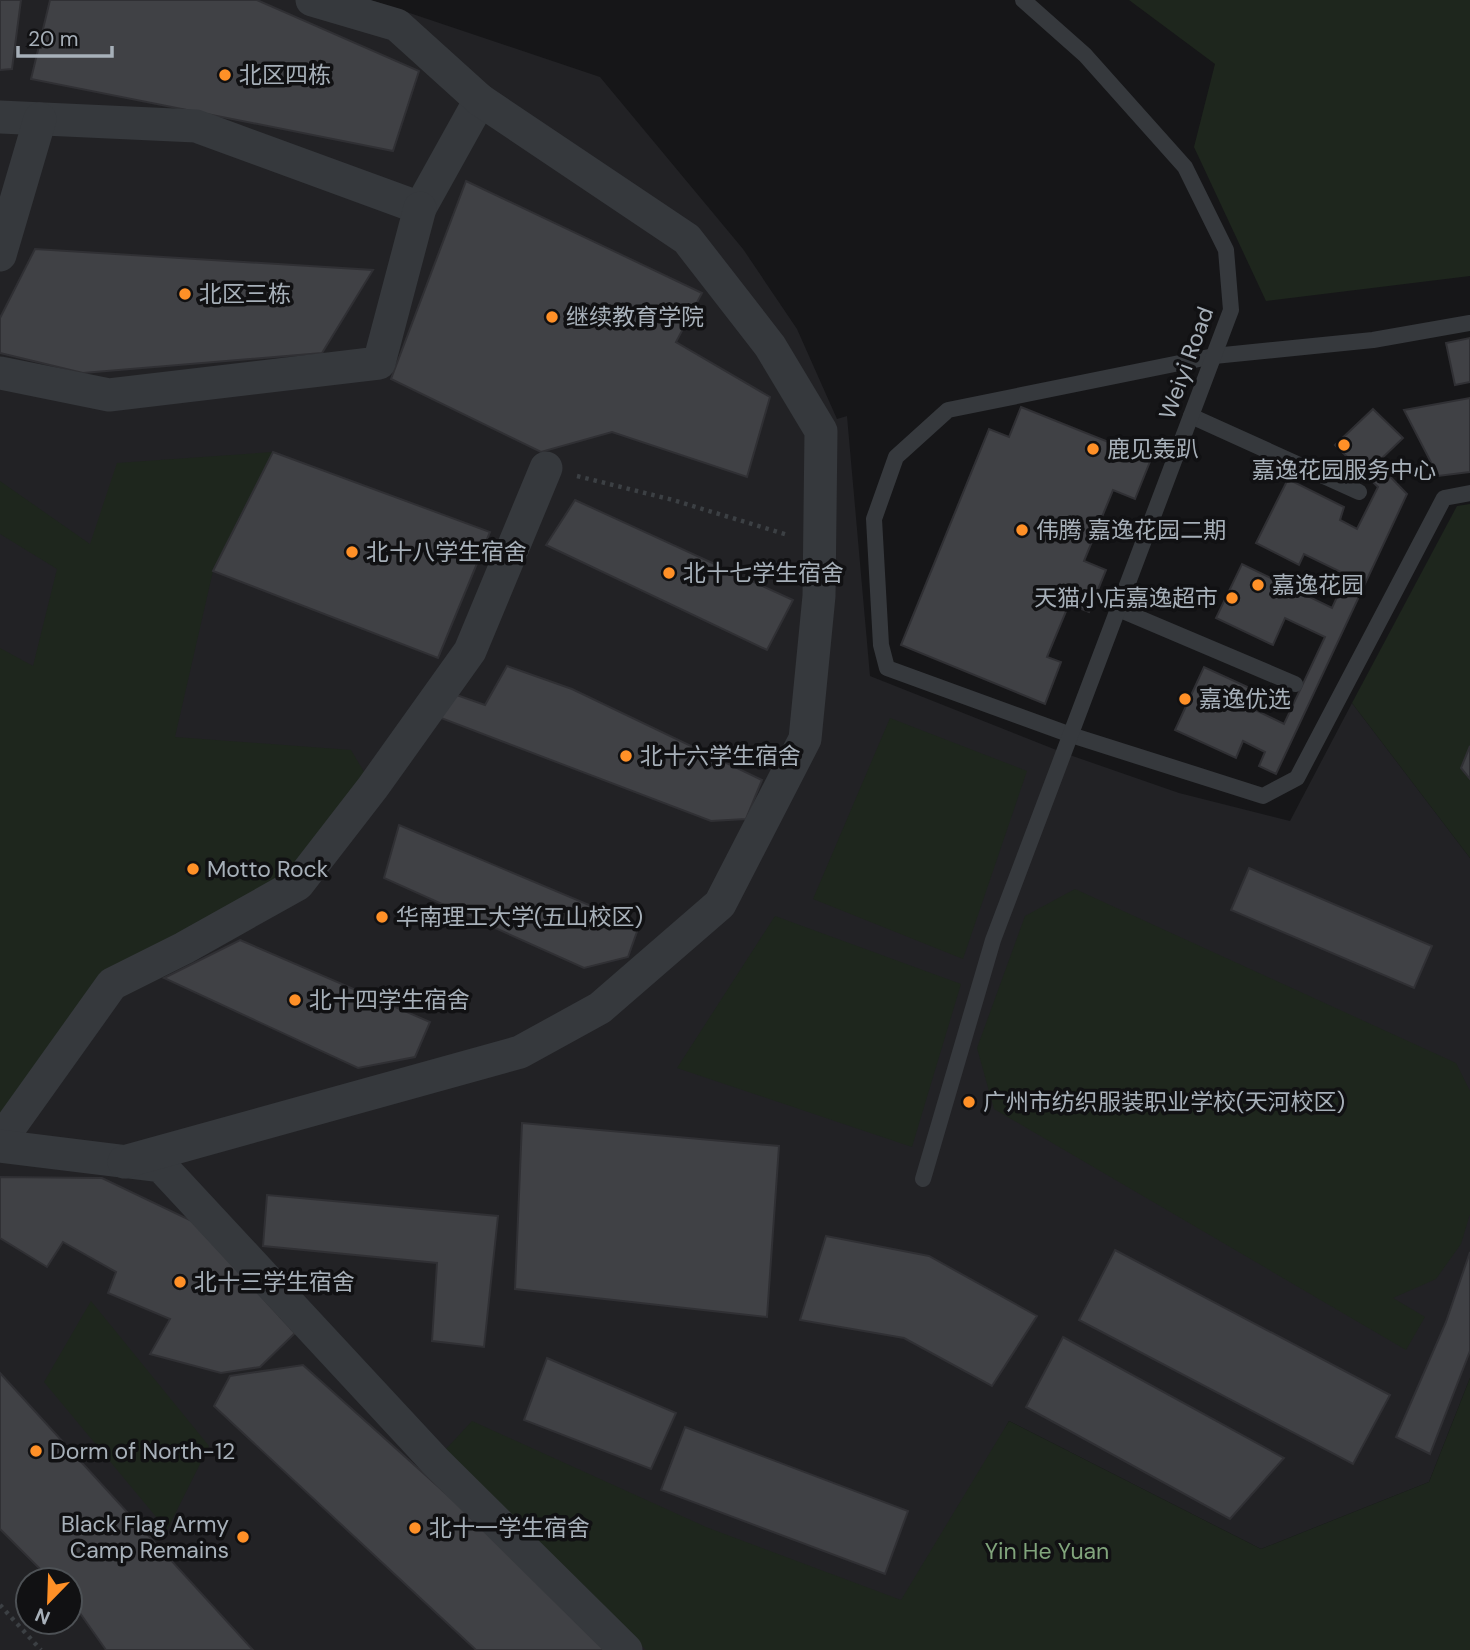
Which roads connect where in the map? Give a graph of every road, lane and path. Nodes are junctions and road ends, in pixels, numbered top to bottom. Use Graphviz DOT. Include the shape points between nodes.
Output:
graph roads {
  1 [pos="312,0"];
  2 [pos="1023,0"];
  3 [pos="481,100"];
  4 [pos="0,117"];
  5 [pos="40,119"];
  6 [pos="419,208"];
  7 [pos="0,256"];
  8 [pos="1470,323"];
  9 [pos="1214,356"];
  10 [pos="0,373"];
  11 [pos="1191,415"];
  12 [pos="546,468"];
  13 [pos="1359,492"];
  14 [pos="1470,493"];
  15 [pos="821,545"];
  16 [pos="1118,609"];
  17 [pos="1295,684"];
  18 [pos="1071,735"];
  19 [pos="0,1144"];
  20 [pos="124,1161"];
  21 [pos="923,1179"];
  22 [pos="0,1605"];
  23 [pos="41,1650"];
  24 [pos="626,1650"];
  1 -- 3 [label="street" via="397,25"];
  2 -- 9 [label="lane, Weiyi Road" via="1085,55 1185,167 1226,250 1231,310"];
  3 -- 6 [label="street"];
  3 -- 15 [label="street" via="687,239 771,346 821,431"];
  4 -- 5 [label="street"];
  5 -- 6 [label="street" via="196,126"];
  5 -- 7 [label="street"];
  6 -- 10 [label="street" via="379,363 109,395"];
  8 -- 9 [label="lane" via="1373,340"];
  9 -- 11 [label="lane, Weiyi Road"];
  9 -- 18 [label="lane" via="948,410 896,457 874,519 881,645 887,668"];
  11 -- 13 [label="lane"];
  11 -- 16 [label="lane, Weiyi Road"];
  12 -- 15 [label="path"];
  12 -- 19 [label="street" via="470,651 298,884 112,984"];
  14 -- 18 [label="lane" via="1444,498 1297,778 1263,796"];
  15 -- 20 [label="street" via="805,739 720,904 600,1007 520,1052"];
  16 -- 17 [label="lane"];
  16 -- 18 [label="lane, Weiyi Road"];
  18 -- 21 [label="lane, Weiyi Road" via="993,940"];
  19 -- 20 [label="street"];
  20 -- 24 [label="street" via="161,1166 436,1462"];
  22 -- 23 [label="path"];
}
